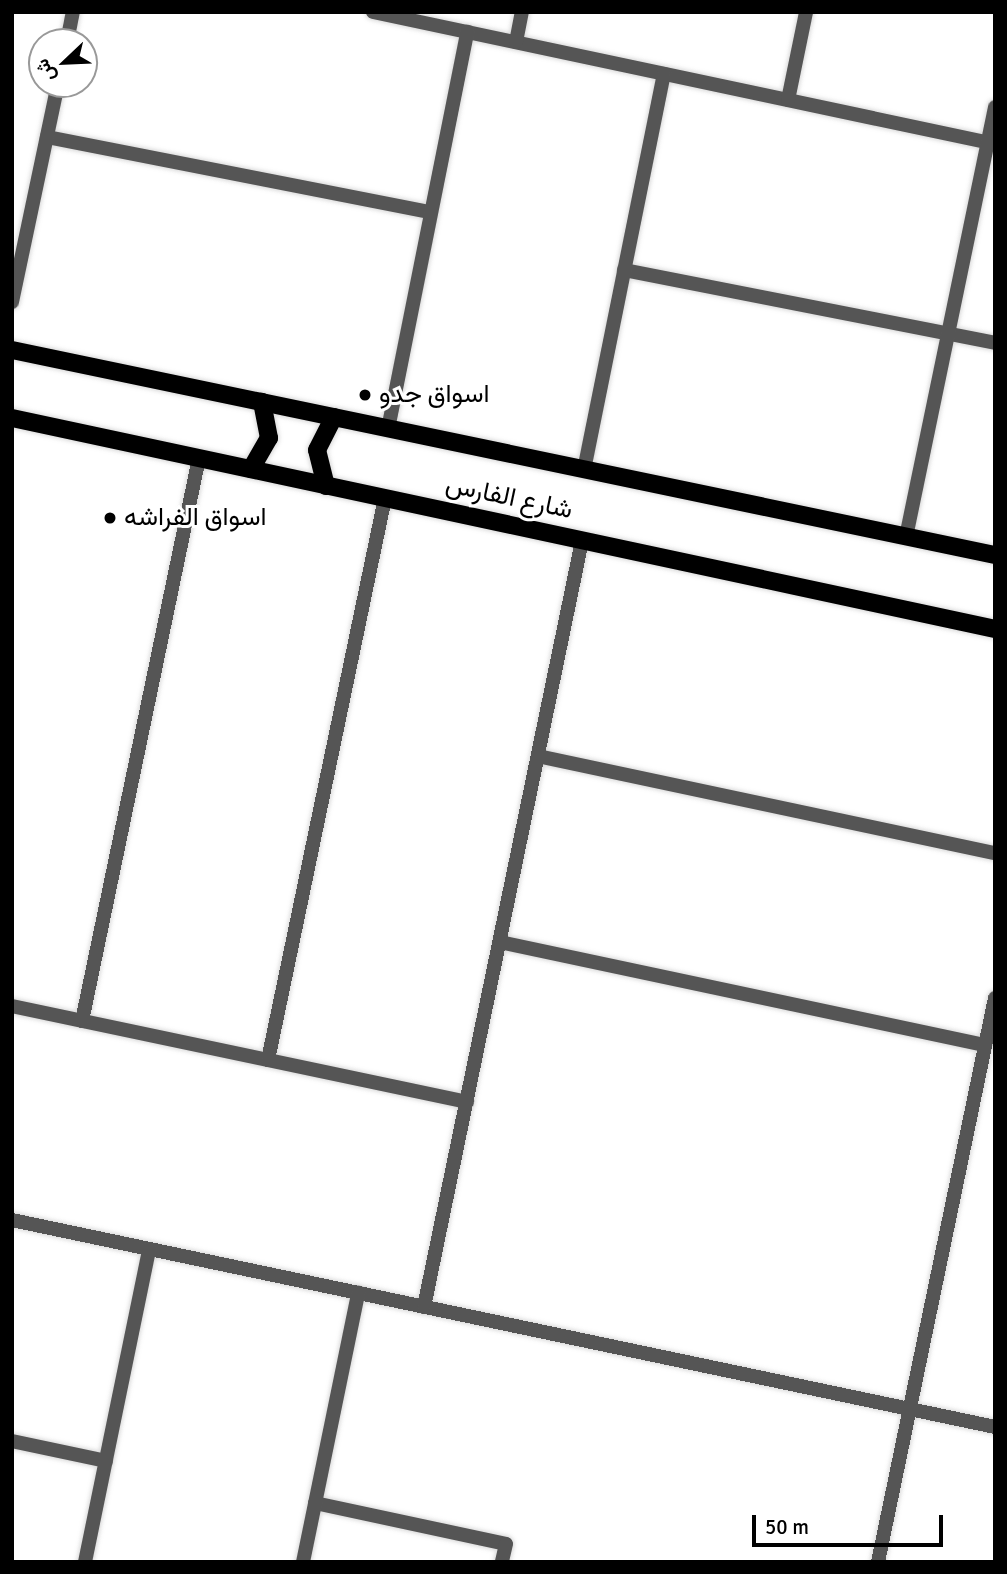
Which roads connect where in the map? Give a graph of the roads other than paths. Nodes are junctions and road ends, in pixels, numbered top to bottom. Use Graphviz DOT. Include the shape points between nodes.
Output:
graph roads {
  1 [pos="373,12"];
  2 [pos="522,12"];
  3 [pos="806,12"];
  4 [pos="467,32"];
  5 [pos="516,43"];
  6 [pos="664,74"];
  7 [pos="55,98"];
  8 [pos="788,100"];
  9 [pos="995,107"];
  10 [pos="47,137"];
  11 [pos="991,143"];
  12 [pos="431,212"];
  13 [pos="624,270"];
  14 [pos="12,302"];
  15 [pos="949,334"];
  16 [pos="995,343"];
  17 [pos="12,350"];
  18 [pos="262,402"];
  19 [pos="334,417"];
  20 [pos="12,418"];
  21 [pos="388,429"];
  22 [pos="199,458"];
  23 [pos="251,469"];
  24 [pos="584,470"];
  25 [pos="326,485"];
  26 [pos="385,498"];
  27 [pos="906,537"];
  28 [pos="582,541"];
  29 [pos="995,555"];
  30 [pos="995,629"];
  31 [pos="538,756"];
  32 [pos="995,853"];
  33 [pos="500,942"];
  34 [pos="995,999"];
  35 [pos="12,1006"];
  36 [pos="82,1021"];
  37 [pos="985,1045"];
  38 [pos="268,1060"];
  39 [pos="467,1102"];
  40 [pos="12,1220"];
  41 [pos="149,1249"];
  42 [pos="358,1293"];
  43 [pos="424,1307"];
  44 [pos="910,1409"];
  45 [pos="995,1427"];
  46 [pos="12,1441"];
  47 [pos="106,1461"];
  48 [pos="315,1503"];
  49 [pos="85,1562"];
  50 [pos="303,1562"];
  51 [pos="502,1562"];
  52 [pos="878,1562"];
  1 -- 4 [label="street"];
  2 -- 5 [label="street"];
  3 -- 8 [label="street"];
  4 -- 5 [label="street"];
  4 -- 12 [label="street"];
  5 -- 6 [label="street"];
  6 -- 8 [label="street"];
  6 -- 13 [label="street"];
  7 -- 10 [label="street"];
  8 -- 11 [label="street"];
  9 -- 11 [label="street"];
  10 -- 12 [label="street"];
  10 -- 14 [label="street"];
  11 -- 15 [label="street"];
  12 -- 21 [label="street"];
  13 -- 15 [label="street"];
  13 -- 24 [label="street"];
  15 -- 16 [label="street"];
  15 -- 27 [label="street"];
  17 -- 18 [label="main road, شارع الفارس"];
  18 -- 19 [label="main road, شارع الفارس"];
  18 -- 23 [label="main road" via="269,438"];
  19 -- 21 [label="main road, شارع الفارس"];
  19 -- 25 [label="main road" via="317,450"];
  20 -- 22 [label="main road, شارع الفارس"];
  21 -- 24 [label="main road, شارع الفارس"];
  22 -- 23 [label="main road, شارع الفارس"];
  22 -- 36 [label="street"];
  23 -- 25 [label="main road, شارع الفارس"];
  24 -- 27 [label="main road, شارع الفارس"];
  25 -- 26 [label="main road, شارع الفارس"];
  26 -- 28 [label="main road, شارع الفارس"];
  26 -- 38 [label="street"];
  27 -- 29 [label="main road, شارع الفارس"];
  28 -- 30 [label="main road, شارع الفارس"];
  28 -- 31 [label="street"];
  31 -- 32 [label="street"];
  31 -- 33 [label="street"];
  33 -- 37 [label="street"];
  33 -- 39 [label="street"];
  34 -- 37 [label="street"];
  35 -- 36 [label="street"];
  36 -- 38 [label="street"];
  37 -- 44 [label="street"];
  38 -- 39 [label="street"];
  39 -- 43 [label="street"];
  40 -- 41 [label="street"];
  41 -- 42 [label="street"];
  41 -- 47 [label="street"];
  42 -- 43 [label="street"];
  42 -- 48 [label="street"];
  43 -- 44 [label="street"];
  44 -- 45 [label="street"];
  44 -- 52 [label="street"];
  46 -- 47 [label="street"];
  47 -- 49 [label="street"];
  48 -- 50 [label="street"];
  48 -- 51 [label="street" via="506,1544"];
}
